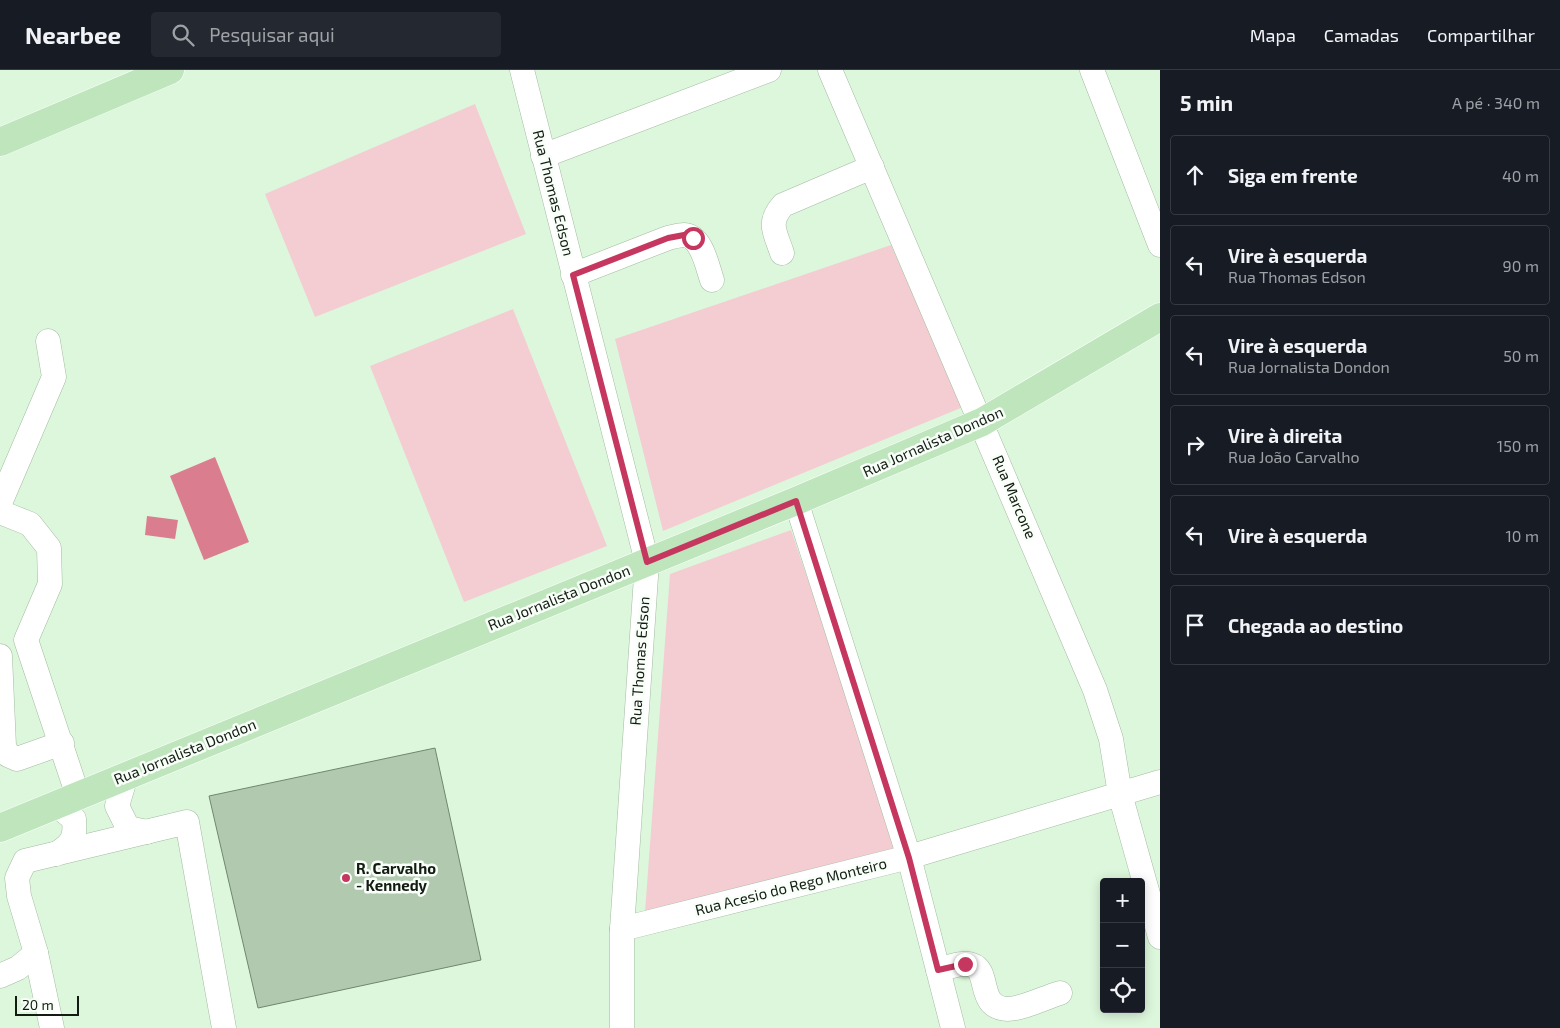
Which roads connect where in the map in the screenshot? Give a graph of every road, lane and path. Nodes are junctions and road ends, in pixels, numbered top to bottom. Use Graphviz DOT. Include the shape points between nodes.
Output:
graph roads {
  1 [pos="170,70"];
  2 [pos="522,70"];
  3 [pos="769,70"];
  4 [pos="830,70"];
  5 [pos="1092,70"];
  6 [pos="0,142"];
  7 [pos="543,156"];
  8 [pos="866,170"];
  9 [pos="1160,245"];
  10 [pos="782,253"];
  11 [pos="573,275"];
  12 [pos="712,280"];
  13 [pos="1160,317"];
  14 [pos="48,340"];
  15 [pos="982,422"];
  16 [pos="796,501"];
  17 [pos="0,503"];
  18 [pos="0,512"];
  19 [pos="647,562"];
  20 [pos="26,640"];
  21 [pos="0,645"];
  22 [pos="0,656"];
  23 [pos="62,743"];
  24 [pos="126,776"];
  25 [pos="1160,782"];
  26 [pos="1120,794"];
  27 [pos="67,800"];
  28 [pos="0,828"];
  29 [pos="147,832"];
  30 [pos="56,854"];
  31 [pos="909,858"];
  32 [pos="622,929"];
  33 [pos="1160,937"];
  34 [pos="36,953"];
  35 [pos="938,970"];
  36 [pos="0,976"];
  37 [pos="1060,993"];
  38 [pos="52,1028"];
  39 [pos="202,1028"];
  40 [pos="217,1028"];
  41 [pos="224,1028"];
  42 [pos="622,1028"];
  43 [pos="953,1028"];
  1 -- 6 [label="main road"];
  2 -- 7 [label="street, Rua Thomas Edson"];
  3 -- 7 [label="street"];
  4 -- 8 [label="street, Rua Marcone"];
  5 -- 9 [label="street"];
  7 -- 11 [label="street, Rua Thomas Edson"];
  8 -- 10 [label="street" via="783,205 774,215 773,226"];
  8 -- 15 [label="street, Rua Marcone"];
  11 -- 12 [label="street" via="668,238 684,235 699,244"];
  11 -- 19 [label="street, Rua Thomas Edson"];
  13 -- 15 [label="main road, Rua Jornalista Dondon"];
  14 -- 17 [label="street" via="54,377"];
  15 -- 16 [label="main road, Rua Jornalista Dondon"];
  15 -- 26 [label="street, Rua Marcone" via="1095,690 1111,739"];
  16 -- 19 [label="main road, Rua Jornalista Dondon"];
  16 -- 31 [label="street"];
  18 -- 20 [label="street" via="30,524 49,548 50,584"];
  19 -- 24 [label="main road, Rua Jornalista Dondon"];
  19 -- 32 [label="street, Rua Thomas Edson"];
  20 -- 21 [label="street"];
  20 -- 23 [label="street"];
  22 -- 23 [label="street" via="4,746 8,755 16,759"];
  23 -- 27 [label="street"];
  24 -- 27 [label="main road, Rua Jornalista Dondon"];
  24 -- 29 [label="street" via="118,797 120,814 128,828"];
  25 -- 26 [label="street, Rua Acesio do Rego Monteiro"];
  26 -- 31 [label="street, Rua Acesio do Rego Monteiro"];
  26 -- 33 [label="street, Rua Marcone"];
  27 -- 28 [label="main road, Rua Jornalista Dondon"];
  27 -- 30 [label="street" via="76,835 70,845"];
  29 -- 30 [label="street"];
  29 -- 41 [label="street" via="187,822"];
  30 -- 34 [label="street" via="25,862 17,878"];
  31 -- 32 [label="street, Rua Acesio do Rego Monteiro"];
  31 -- 35 [label="street"];
  32 -- 42 [label="street, Rua Thomas Edson"];
  34 -- 36 [label="street" via="18,968"];
  34 -- 38 [label="street"];
  35 -- 37 [label="street" via="973,965 979,970 988,999 999,1008 1011,1009"];
  35 -- 43 [label="street"];
  39 -- 40 [label="street"];
}
